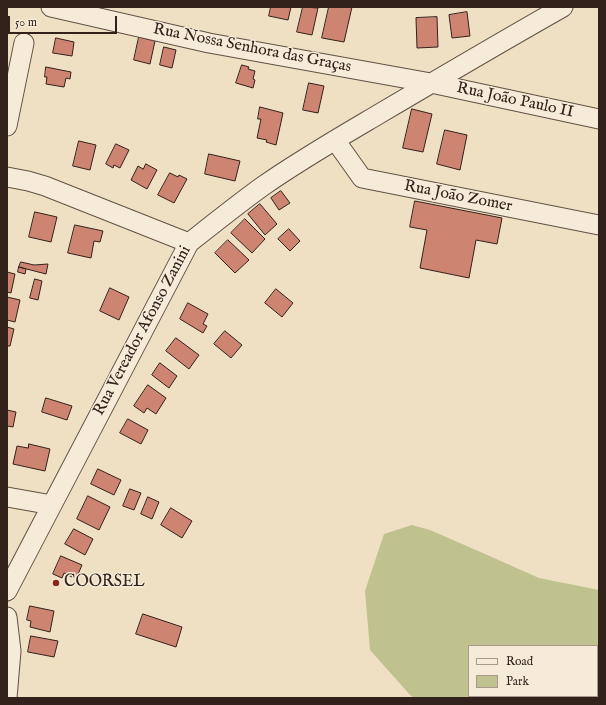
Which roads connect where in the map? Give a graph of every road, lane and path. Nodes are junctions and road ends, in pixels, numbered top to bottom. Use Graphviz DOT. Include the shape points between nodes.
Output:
graph roads {
  1 [pos="51,7"];
  2 [pos="563,7"];
  3 [pos="24,43"];
  4 [pos="431,83"];
  5 [pos="599,119"];
  6 [pos="7,126"];
  7 [pos="335,140"];
  8 [pos="7,177"];
  9 [pos="599,225"];
  10 [pos="189,243"];
  11 [pos="7,497"];
  12 [pos="52,505"];
  13 [pos="7,591"];
  14 [pos="7,617"];
  15 [pos="7,698"];
  1 -- 4 [label="street, Rua Nossa Senhora das Graças" via="235,48"];
  2 -- 4 [label="street, Rua Vereador Afonso Zanini"];
  3 -- 6 [label="street"];
  4 -- 5 [label="street, Rua João Paulo II"];
  4 -- 7 [label="street, Rua Vereador Afonso Zanini"];
  7 -- 9 [label="street, Rua João Zomer" via="362,178"];
  7 -- 10 [label="street, Rua Vereador Afonso Zanini" via="264,185"];
  8 -- 10 [label="street" via="45,186"];
  10 -- 12 [label="street, Rua Vereador Afonso Zanini"];
  11 -- 12 [label="street"];
  12 -- 13 [label="street, Rua Vereador Afonso Zanini"];
  14 -- 15 [label="street" via="11,651"];
}
